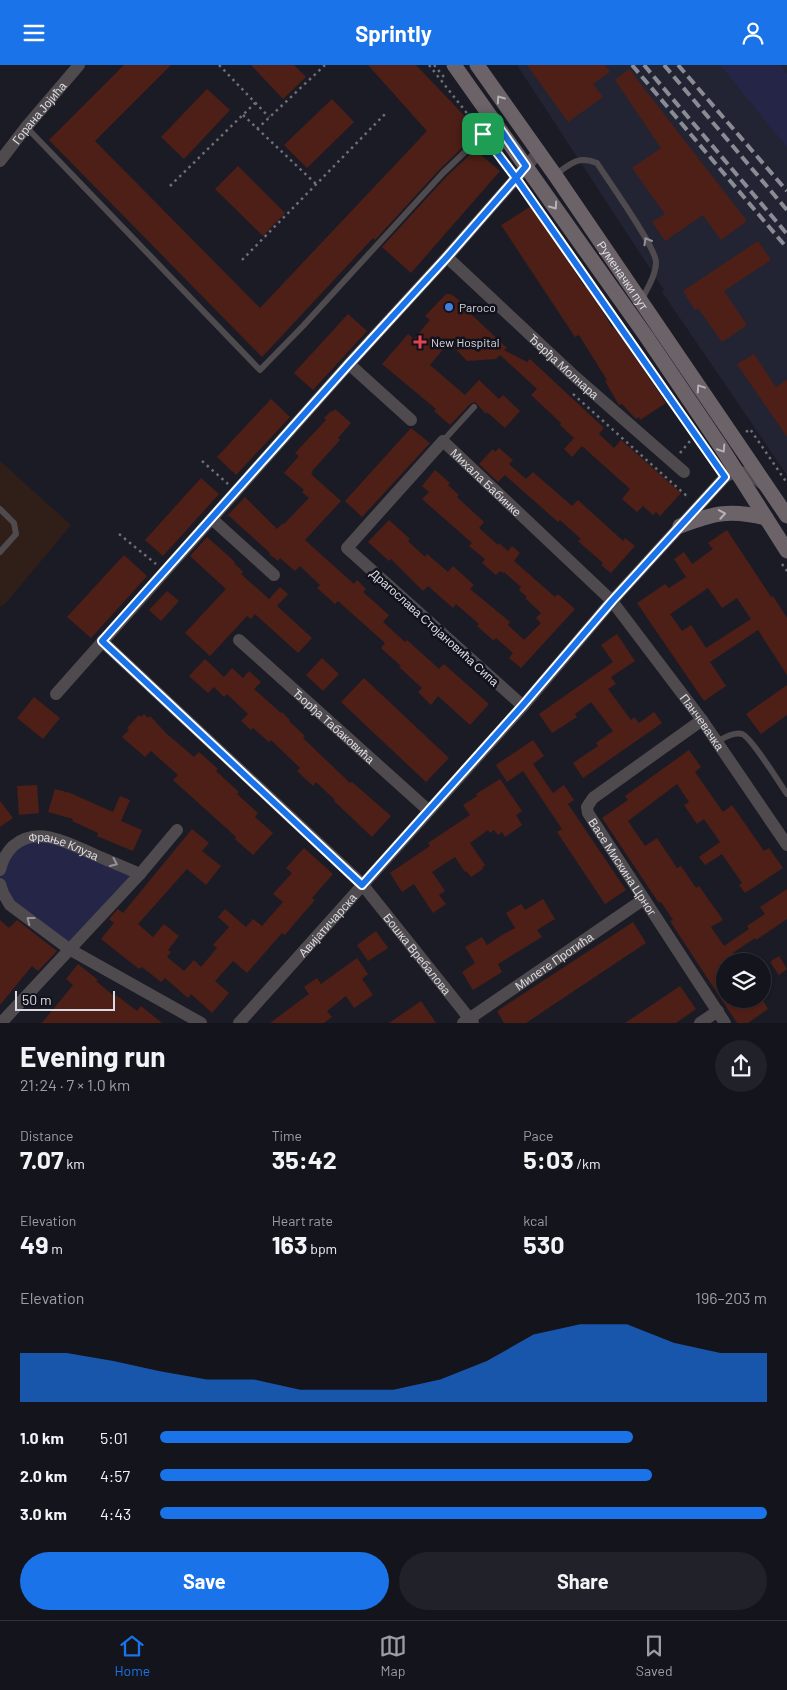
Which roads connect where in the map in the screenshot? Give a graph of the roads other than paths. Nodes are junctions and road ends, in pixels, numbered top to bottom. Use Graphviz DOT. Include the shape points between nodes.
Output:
graph roads {
  1 [pos="79,65"];
  2 [pos="454,65"];
  3 [pos="482,68"];
  4 [pos="496,123"];
  5 [pos="27,126"];
  6 [pos="538,153"];
  7 [pos="0,161"];
  8 [pos="526,166"];
  9 [pos="555,175"];
  10 [pos="447,257"];
  11 [pos="641,302"];
  12 [pos="349,364"];
  13 [pos="474,407"];
  14 [pos="411,420"];
  15 [pos="442,441"];
  16 [pos="736,471"];
  17 [pos="684,472"];
  18 [pos="767,487"];
  19 [pos="0,509"];
  20 [pos="787,516"];
  21 [pos="212,519"];
  22 [pos="766,519"];
  23 [pos="680,526"];
  24 [pos="347,548"];
  25 [pos="0,552"];
  26 [pos="784,557"];
  27 [pos="274,575"];
  28 [pos="612,601"];
  29 [pos="239,640"];
  30 [pos="102,641"];
  31 [pos="56,694"];
  32 [pos="523,705"];
  33 [pos="702,720"];
  34 [pos="716,742"];
  35 [pos="787,794"];
  36 [pos="428,810"];
  37 [pos="177,830"];
  38 [pos="787,845"];
  39 [pos="0,870"];
  40 [pos="140,874"];
  41 [pos="0,884"];
  42 [pos="362,885"];
  43 [pos="644,899"];
  44 [pos="69,949"];
  45 [pos="718,1011"];
  46 [pos="468,1021"];
  47 [pos="1,1023"];
  48 [pos="201,1023"];
  49 [pos="239,1023"];
  50 [pos="700,1023"];
  51 [pos="725,1023"];
  1 -- 5 [label="street, Горана Јојића"];
  2 -- 4 [label="main road, Руменачки пут"];
  6 -- 3 [label="main road, Руменачки пут, one-way"];
  4 -- 5 [label="lane" via="443,173 260,370"];
  4 -- 8 [label="main road, Руменачки пут"];
  5 -- 7 [label="street, Горана Јојића"];
  6 -- 8 [label="street"];
  6 -- 9 [label="main road, Руменачки пут"];
  8 -- 10 [label="street"];
  8 -- 16 [label="main road, Руменачки пут, one-way"];
  9 -- 11 [label="main road, Руменачки пут"];
  11 -- 9 [label="lane, one-way" via="656,261 650,244 597,163 587,159 574,161"];
  10 -- 12 [label="street"];
  10 -- 17 [label="street, Ђерђа Молнара" via="572,374"];
  18 -- 11 [label="main road, Руменачки пут, one-way"];
  12 -- 14 [label="street"];
  12 -- 21 [label="street"];
  13 -- 15 [label="lane"];
  15 -- 24 [label="street, Михала Бабинке"];
  15 -- 28 [label="street, Михала Бабинке"];
  16 -- 18 [label="street, Руменачки пут"];
  16 -- 22 [label="main road, Руменачки пут"];
  16 -- 23 [label="street, Авијатичарска" via="725,477"];
  18 -- 20 [label="main road, Руменачки пут"];
  19 -- 25 [label="lane" via="14,523 16,534"];
  21 -- 27 [label="street"];
  21 -- 30 [label="street"];
  23 -- 22 [label="main road, one-way" via="731,512"];
  22 -- 26 [label="main road, Руменачки пут"];
  23 -- 28 [label="street, Авијатичарска"];
  24 -- 32 [label="street, Драгослава Стојановића Сипа"];
  28 -- 32 [label="street, Авијатичарска"];
  28 -- 33 [label="street, Панчевачка"];
  29 -- 36 [label="street, Ђорђа Табаковића"];
  30 -- 31 [label="street"];
  30 -- 42 [label="street, Бошка Вребалова"];
  32 -- 36 [label="street, Авијатичарска"];
  33 -- 34 [label="street, Панчевачка"];
  33 -- 43 [label="street, Васе Мискина Црног" via="589,801 587,807 590,819"];
  34 -- 35 [label="lane" via="730,735 745,735"];
  34 -- 38 [label="street, Панчевачка"];
  36 -- 42 [label="street, Авијатичарска"];
  37 -- 40 [label="street"];
  39 -- 40 [label="street, Фрање Клуза, one-way" via="6,854 16,844 41,836 66,842"];
  40 -- 44 [label="street"];
  44 -- 41 [label="street, one-way" via="10,905"];
  42 -- 46 [label="street, Бошка Вребалова"];
  42 -- 49 [label="street, Авијатичарска"];
  43 -- 45 [label="street, Васе Мискина Црног"];
  43 -- 46 [label="street, Милете Протића"];
  44 -- 47 [label="street"];
  44 -- 48 [label="street"];
  45 -- 50 [label="street"];
  45 -- 51 [label="street, Васе Мискина Црног"];
}
